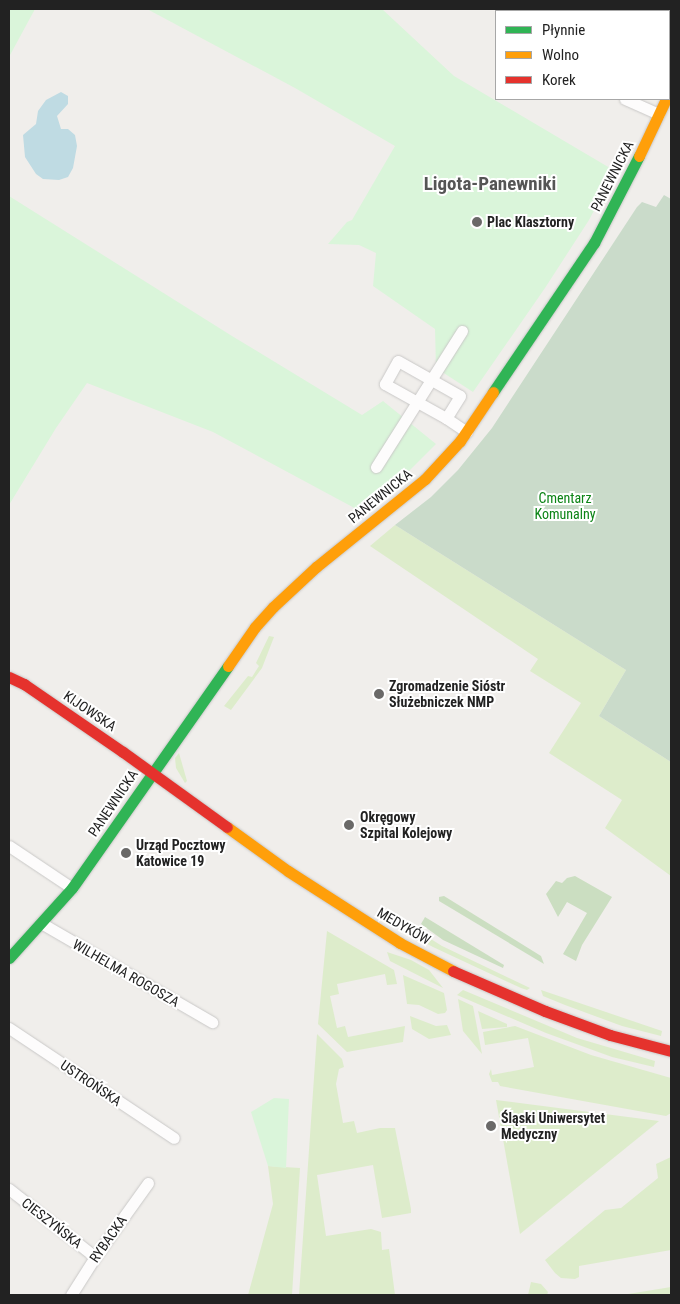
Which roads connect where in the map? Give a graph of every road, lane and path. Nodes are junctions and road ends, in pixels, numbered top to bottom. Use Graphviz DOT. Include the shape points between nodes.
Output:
graph roads {
  1 [pos="627,100"];
  2 [pos="666,100"];
  3 [pos="659,114"];
  4 [pos="462,331"];
  5 [pos="432,380"];
  6 [pos="418,402"];
  7 [pos="446,418"];
  8 [pos="467,432"];
  9 [pos="376,468"];
  10 [pos="9,677"];
  11 [pos="151,772"];
  12 [pos="9,846"];
  13 [pos="72,888"];
  14 [pos="41,923"];
  15 [pos="9,958"];
  16 [pos="212,1022"];
  17 [pos="9,1028"];
  18 [pos="671,1051"];
  19 [pos="174,1138"];
  20 [pos="148,1183"];
  21 [pos="9,1189"];
  22 [pos="95,1256"];
  23 [pos="71,1295"];
  1 -- 3 [label="street"];
  2 -- 3 [label="street, PANEWNICKA"];
  3 -- 8 [label="street, PANEWNICKA" via="594,243"];
  4 -- 5 [label="street"];
  5 -- 6 [label="street"];
  5 -- 6 [label="street" via="398,361 385,384"];
  5 -- 7 [label="street" via="460,396"];
  6 -- 7 [label="street"];
  6 -- 9 [label="street"];
  7 -- 8 [label="street"];
  8 -- 11 [label="street, PANEWNICKA" via="418,485 316,567 273,607"];
  10 -- 11 [label="street, KIJOWSKA"];
  11 -- 13 [label="street, PANEWNICKA"];
  11 -- 18 [label="street, MEDYKÓW" via="288,871 400,943 454,972 610,1035"];
  12 -- 13 [label="street"];
  13 -- 14 [label="street, PANEWNICKA"];
  14 -- 15 [label="street, PANEWNICKA"];
  14 -- 16 [label="street, WILHELMA ROGOSZA"];
  17 -- 19 [label="street, USTROŃSKA"];
  20 -- 22 [label="street, RYBACKA"];
  21 -- 22 [label="street, CIESZYŃSKA"];
  22 -- 23 [label="street, RYBACKA"];
}
